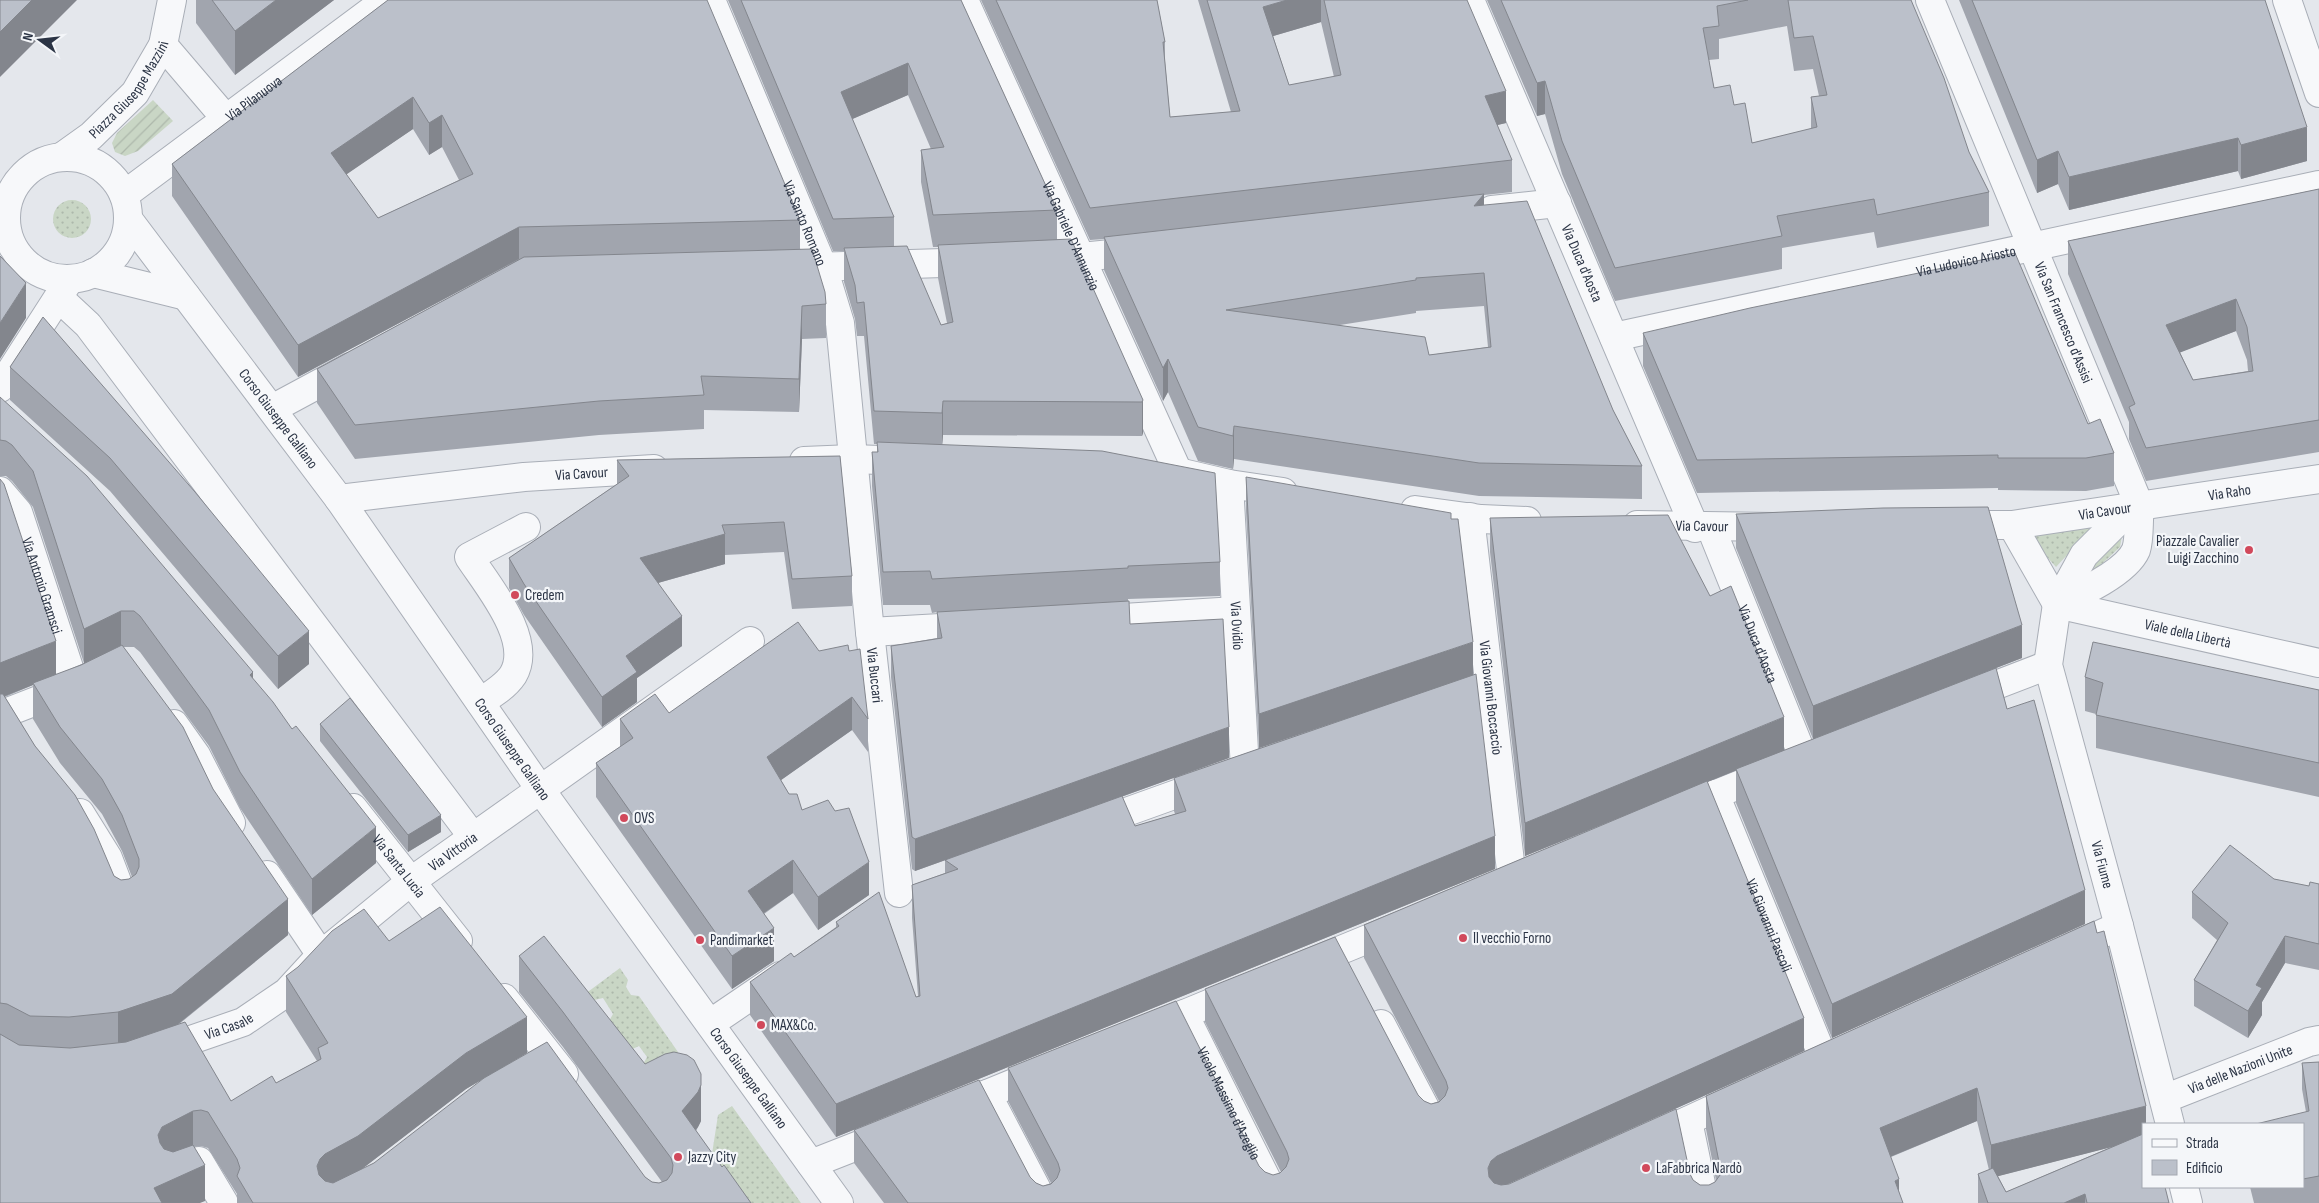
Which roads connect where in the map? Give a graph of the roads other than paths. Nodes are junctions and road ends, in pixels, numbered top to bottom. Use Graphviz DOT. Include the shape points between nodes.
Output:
graph roads {
  1 [pos="172,0"];
  2 [pos="386,0"];
  3 [pos="711,0"];
  4 [pos="964,0"];
  5 [pos="1470,0"];
  6 [pos="1930,0"];
  7 [pos="2287,0"];
  8 [pos="163,45"];
  9 [pos="2319,92"];
  10 [pos="226,120"];
  11 [pos="63,156"];
  12 [pos="2319,185"];
  13 [pos="7,187"];
  14 [pos="1557,203"];
  15 [pos="126,207"];
  16 [pos="1468,213"];
  17 [pos="1170,247"];
  18 [pos="2033,248"];
  19 [pos="12,258"];
  20 [pos="1081,258"];
  21 [pos="823,267"];
  22 [pos="754,269"];
  23 [pos="74,284"];
  24 [pos="186,296"];
  25 [pos="1614,337"];
  26 [pos="374,354"];
  27 [pos="0,388"];
  28 [pos="272,409"];
  29 [pos="852,458"];
  30 [pos="783,462"];
  31 [pos="931,462"];
  32 [pos="683,468"];
  33 [pos="1149,470"];
  34 [pos="1178,472"];
  35 [pos="2319,479"];
  36 [pos="1229,484"];
  37 [pos="0,490"];
  38 [pos="1306,495"];
  39 [pos="339,499"];
  40 [pos="1393,507"];
  41 [pos="2140,507"];
  42 [pos="1470,518"];
  43 [pos="1549,522"];
  44 [pos="1607,524"];
  45 [pos="2012,524"];
  46 [pos="1925,526"];
  47 [pos="526,527"];
  48 [pos="1798,527"];
  49 [pos="1703,528"];
  50 [pos="2057,604"];
  51 [pos="1236,612"];
  52 [pos="1068,621"];
  53 [pos="998,625"];
  54 [pos="870,632"];
  55 [pos="750,641"];
  56 [pos="2319,663"];
  57 [pos="2048,665"];
  58 [pos="101,673"];
  59 [pos="76,686"];
  60 [pos="1488,687"];
  61 [pos="480,702"];
  62 [pos="1940,707"];
  63 [pos="162,708"];
  64 [pos="1423,709"];
  65 [pos="5,713"];
  66 [pos="24,734"];
  67 [pos="1831,749"];
  68 [pos="1274,760"];
  69 [pos="1804,760"];
  70 [pos="1246,769"];
  71 [pos="540,789"];
  72 [pos="338,790"];
  73 [pos="64,794"];
  74 [pos="1715,794"];
  75 [pos="1659,817"];
  76 [pos="1067,833"];
  77 [pos="473,837"];
  78 [pos="1539,868"];
  79 [pos="1512,879"];
  80 [pos="410,882"];
  81 [pos="927,883"];
  82 [pos="1485,890"];
  83 [pos="124,900"];
  84 [pos="1422,916"];
  85 [pos="2119,926"];
  86 [pos="1342,950"];
  87 [pos="321,955"];
  88 [pos="471,958"];
  89 [pos="2048,958"];
  90 [pos="801,961"];
  91 [pos="1355,976"];
  92 [pos="490,981"];
  93 [pos="1369,1001"];
  94 [pos="1184,1014"];
  95 [pos="712,1023"];
  96 [pos="1121,1040"];
  97 [pos="2319,1040"];
  98 [pos="1850,1045"];
  99 [pos="139,1057"];
  100 [pos="551,1057"];
  101 [pos="1823,1057"];
  102 [pos="1067,1062"];
  103 [pos="1796,1070"];
  104 [pos="526,1072"];
  105 [pos="1760,1087"];
  106 [pos="987,1094"];
  107 [pos="579,1096"];
  108 [pos="2167,1112"];
  109 [pos="1432,1121"];
  110 [pos="1688,1121"];
  111 [pos="1626,1148"];
  112 [pos="812,1164"];
  113 [pos="174,1172"];
  114 [pos="2184,1188"];
  115 [pos="1273,1192"];
  116 [pos="224,1203"];
  117 [pos="839,1203"];
  118 [pos="1044,1203"];
  119 [pos="1705,1203"];
  120 [pos="2188,1203"];
  1 -- 8 [label="street"];
  2 -- 10 [label="street, Via Pilanuova"];
  3 -- 21 [label="street, Via Santo Romano"];
  4 -- 20 [label="street, Via Gabriele D'Annunzio"];
  5 -- 14 [label="street, Via Duca d'Aosta"];
  6 -- 18 [label="street, Via San Francesco d'Assisi"];
  7 -- 9 [label="street"];
  8 -- 10 [label="street, Piazza Giuseppe Mazzini"];
  8 -- 11 [label="street, Piazza Giuseppe Mazzini" via="135,93 91,136"];
  10 -- 15 [label="street, Via Pilanuova"];
  11 -- 13 [label="street, Piazza Giuseppe Mazzini" via="44,160"];
  11 -- 15 [label="street, Piazza Giuseppe Mazzini" via="82,158 100,166 114,178"];
  12 -- 18 [label="street, Via Ludovico Ariosto"];
  13 -- 19 [label="street, Piazza Giuseppe Mazzini" via="5,225"];
  14 -- 16 [label="street"];
  14 -- 25 [label="street, Via Duca d'Aosta"];
  15 -- 23 [label="street" via="126,236 119,251 108,264"];
  15 -- 24 [label="street, Corso Giuseppe Galliano"];
  17 -- 20 [label="street"];
  18 -- 25 [label="street, Via Ludovico Ariosto"];
  18 -- 41 [label="street, Via San Francesco d'Assisi"];
  19 -- 23 [label="street, Piazza Giuseppe Mazzini" via="37,272"];
  20 -- 21 [label="street"];
  20 -- 34 [label="street, Via Gabriele D'Annunzio"];
  21 -- 22 [label="street"];
  21 -- 29 [label="street, Via Santo Romano" via="840,323"];
  23 -- 24 [label="street"];
  23 -- 27 [label="street"];
  23 -- 77 [label="street" via="88,325"];
  24 -- 28 [label="street, Corso Giuseppe Galliano"];
  25 -- 49 [label="street, Via Duca d'Aosta"];
  26 -- 28 [label="street"];
  28 -- 39 [label="street, Corso Giuseppe Galliano"];
  29 -- 30 [label="street"];
  29 -- 31 [label="street"];
  29 -- 54 [label="street, Via Buccari"];
  32 -- 39 [label="street, Via Cavour" via="524,477"];
  33 -- 34 [label="street"];
  34 -- 36 [label="street"];
  35 -- 41 [label="street, Via Raho"];
  36 -- 38 [label="street"];
  36 -- 51 [label="street, Via Ovidio"];
  37 -- 59 [label="street, Via Antonio Gramsci" via="18,512"];
  39 -- 61 [label="street, Corso Giuseppe Galliano"];
  40 -- 42 [label="street"];
  41 -- 45 [label="street, Via Cavour"];
  41 -- 50 [label="street" via="2136,550 2122,566 2082,593"];
  42 -- 43 [label="street"];
  42 -- 60 [label="street, Via Giovanni Boccaccio"];
  44 -- 49 [label="street, Via Cavour"];
  45 -- 46 [label="street, Via Cavour"];
  45 -- 50 [label="street"];
  47 -- 61 [label="street" via="469,557 515,629 519,658 513,675 498,691"];
  48 -- 49 [label="street, Via Cavour"];
  49 -- 69 [label="street, Via Duca d'Aosta"];
  50 -- 56 [label="street, Viale della Libertà"];
  50 -- 57 [label="street, Via Fiume"];
  51 -- 52 [label="street"];
  51 -- 70 [label="street, Via Ovidio"];
  53 -- 54 [label="street"];
  54 -- 81 [label="street, Via Buccari" via="891,899"];
  55 -- 71 [label="street, Via Vittoria"];
  57 -- 62 [label="street"];
  57 -- 85 [label="street, Via Fiume"];
  58 -- 59 [label="street"];
  59 -- 65 [label="street"];
  60 -- 64 [label="street"];
  60 -- 79 [label="street, Via Giovanni Boccaccio"];
  61 -- 71 [label="street, Corso Giuseppe Galliano"];
  63 -- 87 [label="street" via="196,755 226,816"];
  65 -- 66 [label="street"];
  67 -- 69 [label="street"];
  68 -- 70 [label="street"];
  69 -- 74 [label="street"];
  70 -- 76 [label="street"];
  71 -- 77 [label="street, Via Vittoria"];
  71 -- 95 [label="street, Corso Giuseppe Galliano"];
  72 -- 80 [label="street, Via Santa Lucia"];
  73 -- 83 [label="street" via="88,822 108,858"];
  74 -- 75 [label="street"];
  74 -- 101 [label="street, Via Giovanni Pascoli"];
  77 -- 80 [label="street, Via Vittoria"];
  78 -- 79 [label="street"];
  79 -- 82 [label="street"];
  80 -- 87 [label="street, Via Vittoria"];
  80 -- 88 [label="street, Via Santa Lucia"];
  84 -- 86 [label="street"];
  85 -- 89 [label="street"];
  85 -- 108 [label="street, Via Fiume"];
  86 -- 91 [label="street"];
  86 -- 94 [label="street"];
  87 -- 99 [label="street, Via Casale" via="287,992 243,1022"];
  90 -- 95 [label="street"];
  92 -- 100 [label="street"];
  93 -- 109 [label="street"];
  94 -- 96 [label="street"];
  94 -- 115 [label="street, Vicolo Massimo d'Azeglio"];
  95 -- 112 [label="street, Corso Giuseppe Galliano"];
  97 -- 108 [label="street, Via delle Nazioni Unite"];
  98 -- 101 [label="street"];
  100 -- 104 [label="street"];
  100 -- 107 [label="street"];
  101 -- 103 [label="street"];
  102 -- 106 [label="street"];
  105 -- 110 [label="street"];
  106 -- 112 [label="street"];
  106 -- 118 [label="street"];
  110 -- 111 [label="street"];
  110 -- 119 [label="street"];
  112 -- 117 [label="street, Corso Giuseppe Galliano"];
  113 -- 116 [label="street" via="199,1161"];
  114 -- 120 [label="street"];
}
